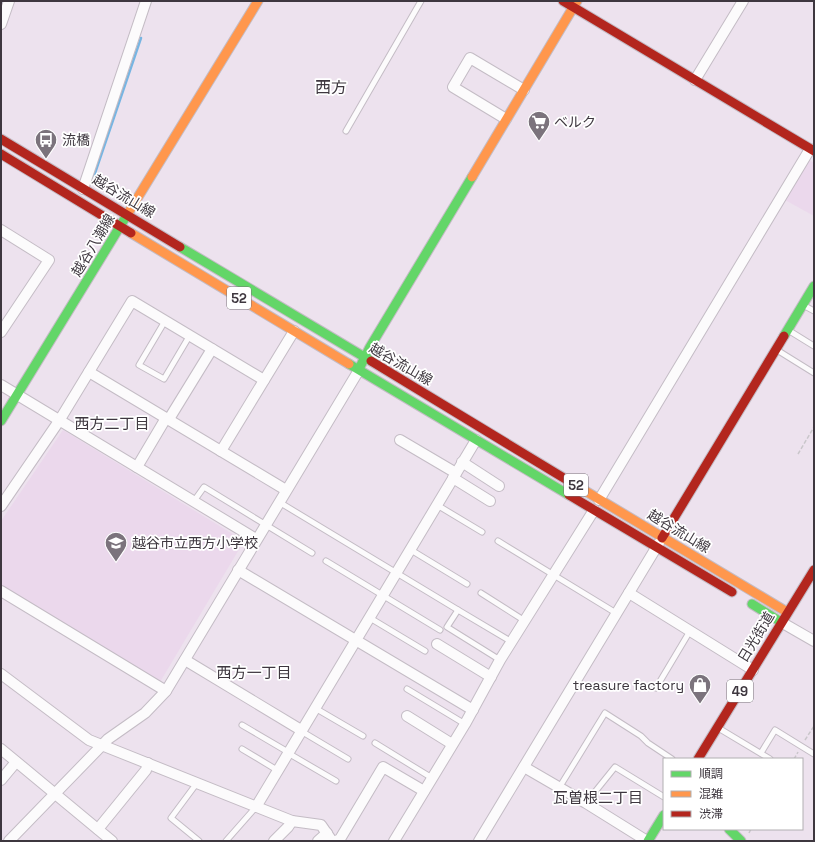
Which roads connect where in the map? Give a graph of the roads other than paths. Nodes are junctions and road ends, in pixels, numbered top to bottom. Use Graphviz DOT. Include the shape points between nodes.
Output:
graph roads {
  1 [pos="9,1"];
  2 [pos="146,1"];
  3 [pos="258,1"];
  4 [pos="421,1"];
  5 [pos="563,1"];
  6 [pos="743,1"];
  7 [pos="575,4"];
  8 [pos="1,24"];
  9 [pos="695,80"];
  10 [pos="524,90"];
  11 [pos="506,119"];
  12 [pos="346,131"];
  13 [pos="1,139"];
  14 [pos="812,150"];
  15 [pos="1,154"];
  16 [pos="83,189"];
  17 [pos="127,214"];
  18 [pos="120,227"];
  19 [pos="1,230"];
  20 [pos="814,286"];
  21 [pos="802,304"];
  22 [pos="814,312"];
  23 [pos="165,321"];
  24 [pos="788,330"];
  25 [pos="294,331"];
  26 [pos="1,332"];
  27 [pos="190,335"];
  28 [pos="814,346"];
  29 [pos="212,349"];
  30 [pos="776,349"];
  31 [pos="364,359"];
  32 [pos="359,370"];
  33 [pos="89,372"];
  34 [pos="814,373"];
  35 [pos="264,380"];
  36 [pos="1,385"];
  37 [pos="17,396"];
  38 [pos="168,419"];
  39 [pos="1,421"];
  40 [pos="60,421"];
  41 [pos="400,440"];
  42 [pos="476,440"];
  43 [pos="221,451"];
  44 [pos="462,462"];
  45 [pos="137,467"];
  46 [pos="455,476"];
  47 [pos="499,486"];
  48 [pos="286,490"];
  49 [pos="599,500"];
  50 [pos="194,501"];
  51 [pos="490,501"];
  52 [pos="279,502"];
  53 [pos="437,505"];
  54 [pos="1,506"];
  55 [pos="594,510"];
  56 [pos="265,524"];
  57 [pos="482,532"];
  58 [pos="662,538"];
  59 [pos="256,539"];
  60 [pos="498,541"];
  61 [pos="656,548"];
  62 [pos="411,550"];
  63 [pos="312,553"];
  64 [pos="326,561"];
  65 [pos="238,570"];
  66 [pos="814,570"];
  67 [pos="396,573"];
  68 [pos="554,575"];
  69 [pos="467,584"];
  70 [pos="481,593"];
  71 [pos="629,593"];
  72 [pos="2,594"];
  73 [pos="383,595"];
  74 [pos="458,610"];
  75 [pos="787,612"];
  76 [pos="616,613"];
  77 [pos="370,618"];
  78 [pos="526,621"];
  79 [pos="781,622"];
  80 [pos="440,630"];
  81 [pos="690,630"];
  82 [pos="356,640"];
  83 [pos="814,641"];
  84 [pos="512,642"];
  85 [pos="437,644"];
  86 [pos="425,651"];
  87 [pos="185,660"];
  88 [pos="500,660"];
  89 [pos="753,670"];
  90 [pos="1,674"];
  91 [pos="491,677"];
  92 [pos="656,688"];
  93 [pos="407,689"];
  94 [pos="166,691"];
  95 [pos="315,708"];
  96 [pos="473,710"];
  97 [pos="407,716"];
  98 [pos="465,724"];
  99 [pos="242,725"];
  100 [pos="718,728"];
  101 [pos="301,730"];
  102 [pos="363,736"];
  103 [pos="375,743"];
  104 [pos="452,744"];
  105 [pos="102,746"];
  106 [pos="1,749"];
  107 [pos="242,749"];
  108 [pos="288,753"];
  109 [pos="761,753"];
  110 [pos="814,754"];
  111 [pos="670,758"];
  112 [pos="699,758"];
  113 [pos="768,758"];
  114 [pos="348,759"];
  115 [pos="16,762"];
  116 [pos="148,763"];
  117 [pos="524,767"];
  118 [pos="277,770"];
  119 [pos="432,778"];
  120 [pos="1,780"];
  121 [pos="336,781"];
  122 [pos="196,782"];
  123 [pos="560,788"];
  124 [pos="424,791"];
  125 [pos="55,794"];
  126 [pos="663,796"];
  127 [pos="586,803"];
  128 [pos="256,807"];
  129 [pos="663,817"];
  130 [pos="292,821"];
  131 [pos="98,829"];
  132 [pos="329,837"];
  133 [pos="9,841"];
  134 [pos="112,841"];
  135 [pos="199,841"];
  136 [pos="226,841"];
  137 [pos="274,841"];
  138 [pos="318,841"];
  139 [pos="336,841"];
  140 [pos="394,841"];
  141 [pos="479,841"];
  142 [pos="648,841"];
  1 -- 8 [label="street"];
  2 -- 16 [label="street"];
  3 -- 17 [label="main road, 越谷八潮線"];
  4 -- 12 [label="lane"];
  5 -- 7 [label="main road"];
  6 -- 9 [label="street"];
  7 -- 9 [label="main road"];
  7 -- 10 [label="main road"];
  9 -- 14 [label="main road"];
  10 -- 11 [label="main road"];
  10 -- 11 [label="street" via="470,58 453,87"];
  11 -- 31 [label="main road"];
  13 -- 16 [label="main road, 越谷流山線 / 52"];
  14 -- 49 [label="street"];
  15 -- 18 [label="main road, 越谷流山線 / 52"];
  16 -- 17 [label="main road, 越谷流山線 / 52"];
  17 -- 18 [label="main road, 越谷八潮線"];
  17 -- 31 [label="main road, 越谷流山線 / 52"];
  18 -- 25 [label="main road, 越谷流山線 / 52"];
  18 -- 37 [label="main road, 越谷八潮線"];
  19 -- 26 [label="street" via="49,260"];
  20 -- 21 [label="main road"];
  21 -- 22 [label="lane"];
  21 -- 24 [label="main road"];
  23 -- 27 [label="street"];
  23 -- 27 [label="lane" via="139,365 164,379"];
  23 -- 33 [label="street" via="132,301"];
  24 -- 28 [label="lane"];
  24 -- 30 [label="main road"];
  25 -- 32 [label="main road, 越谷流山線 / 52"];
  25 -- 35 [label="street"];
  27 -- 29 [label="street"];
  29 -- 35 [label="street"];
  29 -- 38 [label="street"];
  30 -- 34 [label="lane"];
  30 -- 58 [label="main road"];
  31 -- 32 [label="main road"];
  31 -- 49 [label="main road, 越谷流山線 / 52"];
  32 -- 42 [label="main road, 越谷流山線 / 52"];
  32 -- 48 [label="street"];
  33 -- 38 [label="street"];
  33 -- 40 [label="street"];
  35 -- 43 [label="street"];
  36 -- 37 [label="street"];
  37 -- 39 [label="main road, 越谷八潮線"];
  37 -- 40 [label="street"];
  38 -- 43 [label="street"];
  38 -- 45 [label="street"];
  40 -- 45 [label="street"];
  40 -- 54 [label="street"];
  41 -- 46 [label="street"];
  42 -- 44 [label="street"];
  42 -- 55 [label="main road, 越谷流山線 / 52"];
  43 -- 48 [label="street"];
  44 -- 46 [label="street"];
  44 -- 47 [label="street"];
  45 -- 50 [label="street"];
  46 -- 51 [label="street"];
  46 -- 53 [label="street"];
  48 -- 52 [label="street"];
  49 -- 58 [label="main road, 越谷流山線 / 52"];
  50 -- 56 [label="lane" via="204,487"];
  50 -- 59 [label="street"];
  52 -- 56 [label="street"];
  52 -- 67 [label="lane"];
  53 -- 57 [label="lane"];
  53 -- 62 [label="street"];
  55 -- 61 [label="main road, 越谷流山線 / 52"];
  55 -- 68 [label="street"];
  56 -- 59 [label="street"];
  56 -- 63 [label="lane"];
  58 -- 61 [label="street"];
  58 -- 75 [label="main road, 越谷流山線 / 52"];
  59 -- 65 [label="street"];
  60 -- 68 [label="lane"];
  61 -- 71 [label="street"];
  61 -- 79 [label="main road, 越谷流山線 / 52"];
  62 -- 67 [label="street"];
  62 -- 69 [label="lane"];
  64 -- 73 [label="lane"];
  65 -- 82 [label="street"];
  65 -- 87 [label="street"];
  66 -- 75 [label="main road, 日光街道 / 49"];
  67 -- 73 [label="street"];
  67 -- 74 [label="lane"];
  68 -- 76 [label="lane"];
  68 -- 78 [label="street"];
  70 -- 78 [label="lane"];
  71 -- 76 [label="street"];
  71 -- 81 [label="street"];
  72 -- 94 [label="street"];
  73 -- 77 [label="street"];
  73 -- 80 [label="lane"];
  74 -- 84 [label="lane"];
  74 -- 88 [label="lane" via="447,627"];
  75 -- 79 [label="main road, 日光街道 / 49"];
  76 -- 117 [label="street"];
  77 -- 82 [label="street"];
  77 -- 86 [label="lane"];
  78 -- 84 [label="street"];
  79 -- 83 [label="street"];
  79 -- 89 [label="main road, 日光街道 / 49"];
  81 -- 89 [label="street"];
  81 -- 92 [label="lane"];
  82 -- 95 [label="street"];
  82 -- 96 [label="street"];
  84 -- 88 [label="street"];
  85 -- 91 [label="street"];
  87 -- 94 [label="street"];
  87 -- 101 [label="street"];
  88 -- 91 [label="street"];
  89 -- 100 [label="main road, 日光街道 / 49"];
  90 -- 105 [label="street" via="89,740"];
  91 -- 96 [label="street"];
  93 -- 98 [label="lane"];
  94 -- 105 [label="street" via="145,713 108,738"];
  95 -- 101 [label="street"];
  95 -- 102 [label="lane"];
  96 -- 98 [label="street"];
  97 -- 104 [label="street"];
  98 -- 104 [label="street"];
  99 -- 108 [label="lane"];
  100 -- 109 [label="lane"];
  100 -- 112 [label="main road, 日光街道 / 49"];
  101 -- 108 [label="street"];
  101 -- 114 [label="lane"];
  103 -- 119 [label="lane"];
  104 -- 119 [label="street"];
  105 -- 116 [label="street"];
  105 -- 125 [label="street"];
  106 -- 115 [label="street"];
  107 -- 118 [label="lane"];
  108 -- 118 [label="street"];
  108 -- 121 [label="lane"];
  109 -- 110 [label="lane" via="775,730"];
  109 -- 113 [label="lane"];
  111 -- 123 [label="lane" via="605,713"];
  115 -- 120 [label="street"];
  115 -- 125 [label="street"];
  116 -- 122 [label="street"];
  116 -- 131 [label="street" via="146,770"];
  117 -- 123 [label="street"];
  117 -- 141 [label="street"];
  118 -- 128 [label="street"];
  119 -- 124 [label="street"];
  122 -- 128 [label="street"];
  122 -- 135 [label="lane" via="171,818"];
  123 -- 127 [label="street"];
  124 -- 139 [label="street" via="383,767 340,839"];
  124 -- 140 [label="street"];
  125 -- 131 [label="street"];
  125 -- 133 [label="street"];
  126 -- 127 [label="lane" via="615,767"];
  127 -- 142 [label="street"];
  128 -- 130 [label="street"];
  128 -- 136 [label="lane"];
  129 -- 142 [label="main road"];
  130 -- 132 [label="street" via="321,825"];
  130 -- 137 [label="street"];
  131 -- 134 [label="street"];
  132 -- 138 [label="street"];
}
